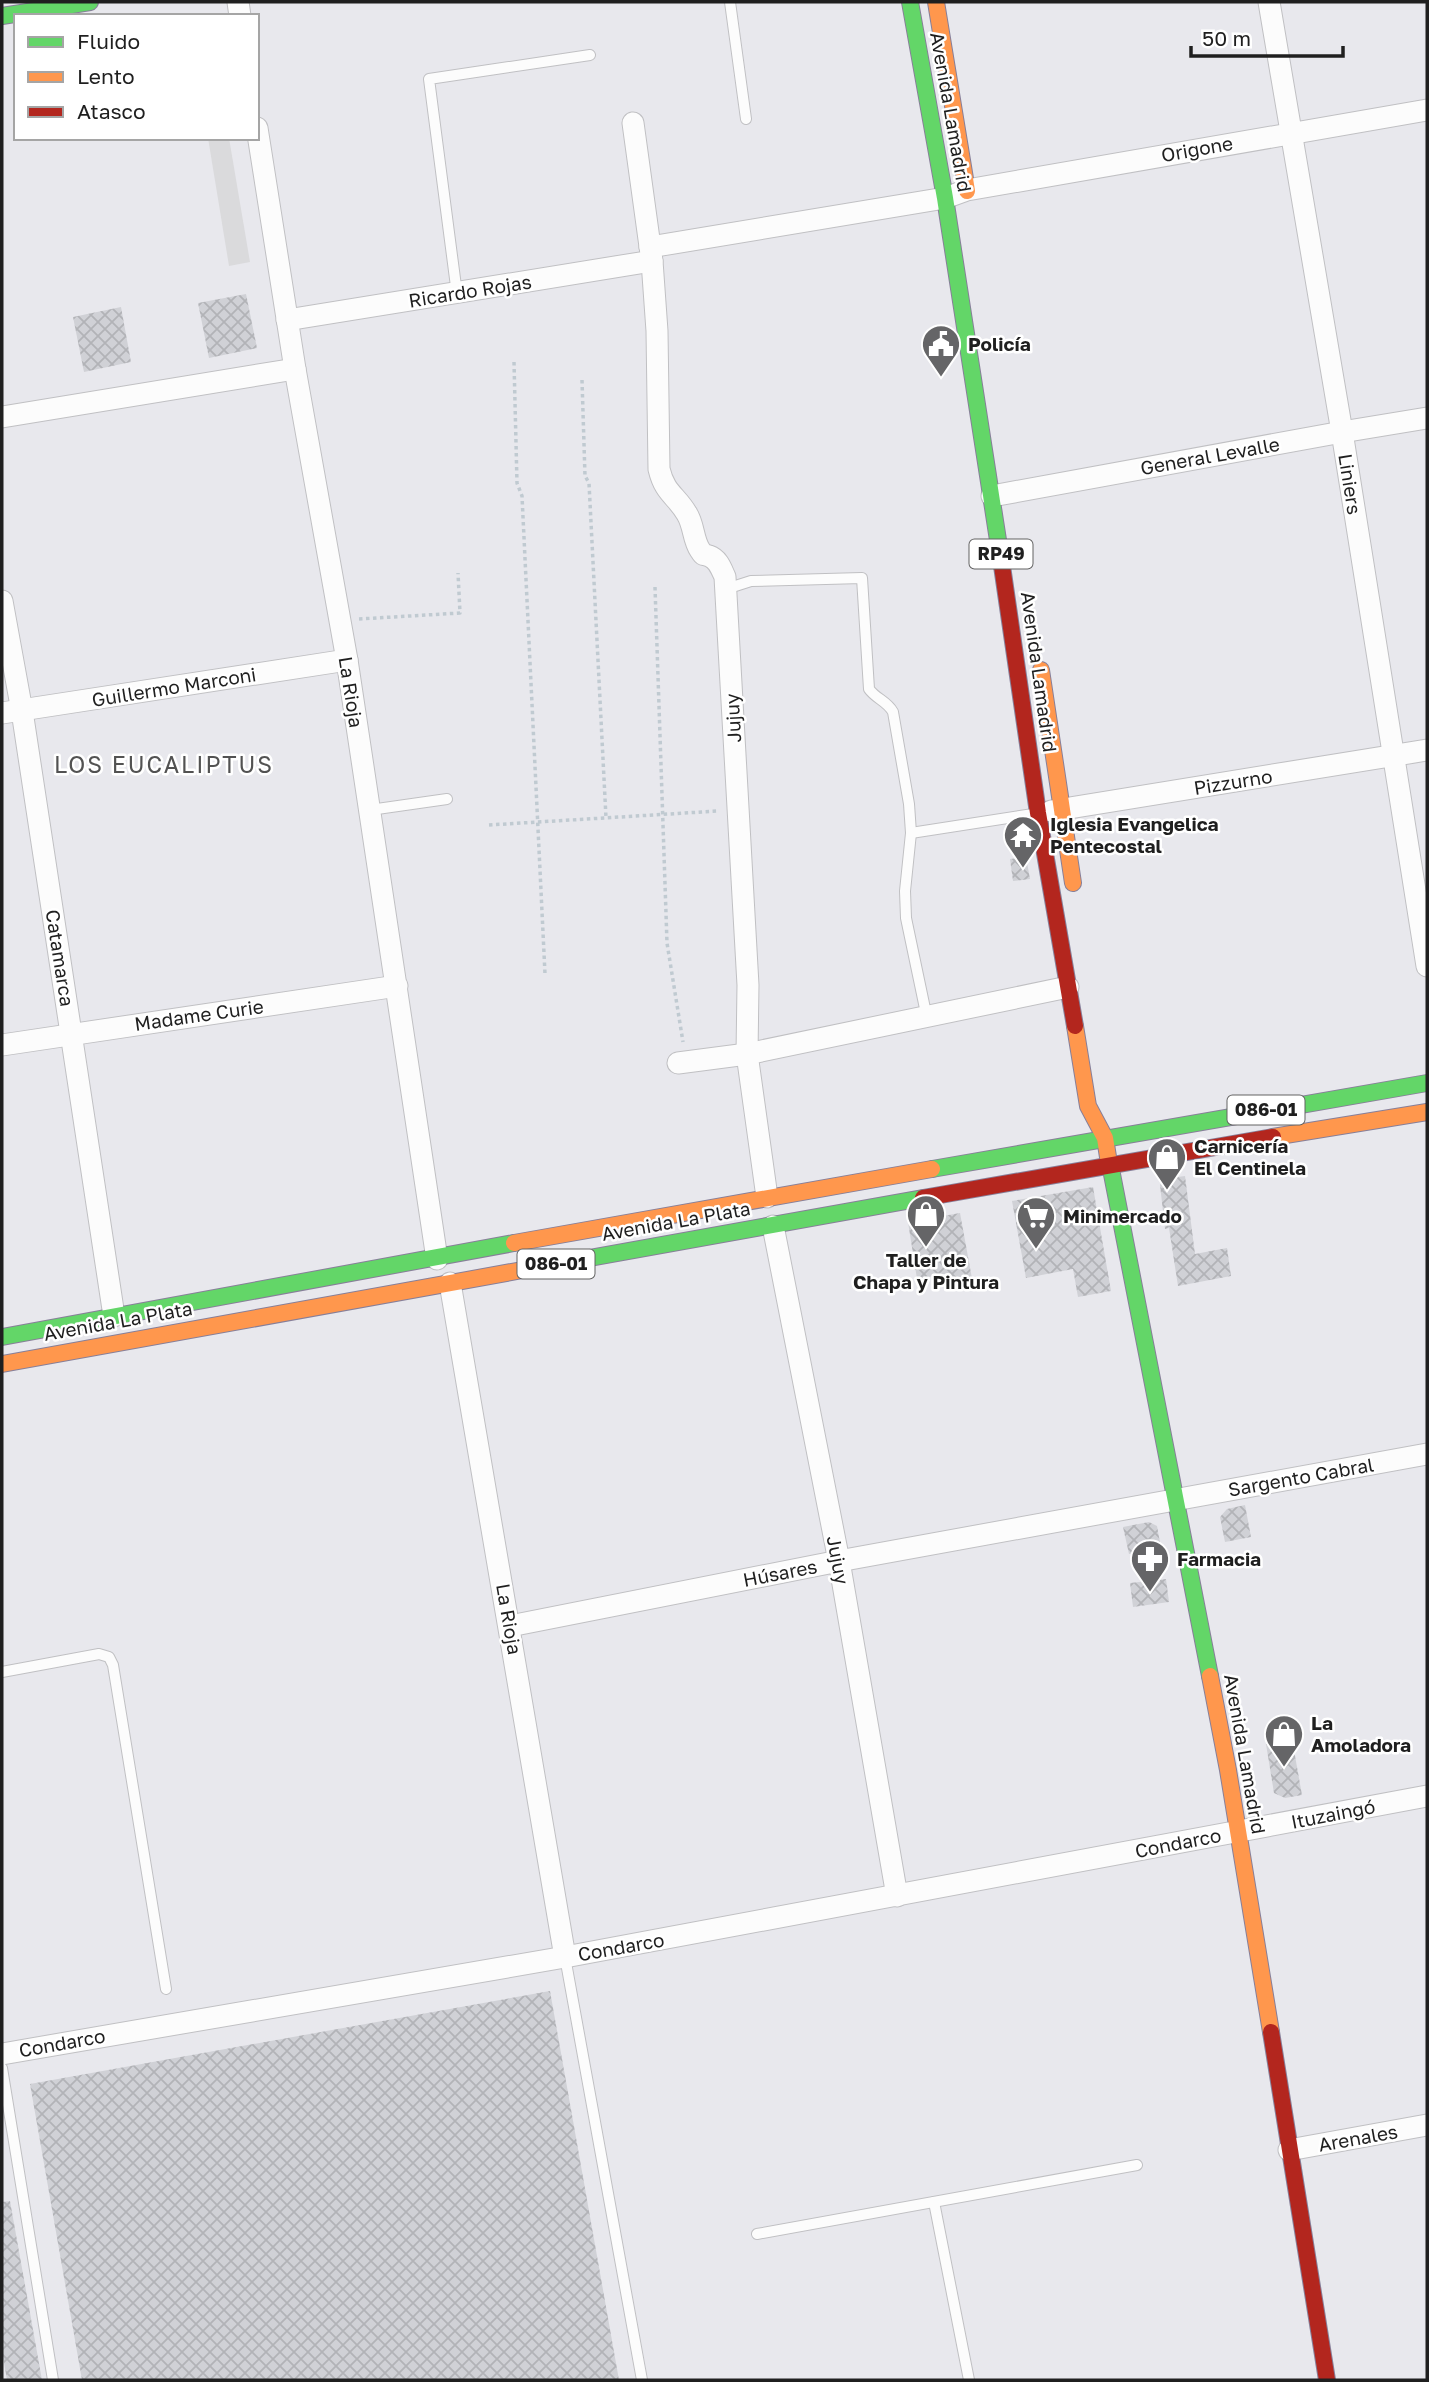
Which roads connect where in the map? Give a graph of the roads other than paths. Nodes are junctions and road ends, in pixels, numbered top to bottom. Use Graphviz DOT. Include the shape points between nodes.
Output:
graph roads {
  1 [pos="90,2"];
  2 [pos="730,2"];
  3 [pos="910,2"];
  4 [pos="936,2"];
  5 [pos="1269,2"];
  6 [pos="15,14"];
  7 [pos="590,55"];
  8 [pos="1427,110"];
  9 [pos="746,119"];
  10 [pos="633,123"];
  11 [pos="1290,133"];
  12 [pos="259,140"];
  13 [pos="968,197"];
  14 [pos="945,198"];
  15 [pos="651,254"];
  16 [pos="457,294"];
  17 [pos="287,320"];
  18 [pos="295,369"];
  19 [pos="2,417"];
  20 [pos="1427,418"];
  21 [pos="1342,432"];
  22 [pos="992,496"];
  23 [pos="726,589"];
  24 [pos="2,601"];
  25 [pos="1039,657"];
  26 [pos="347,660"];
  27 [pos="12,712"];
  28 [pos="1427,750"];
  29 [pos="1393,756"];
  30 [pos="447,799"];
  31 [pos="370,810"];
  32 [pos="1061,810"];
  33 [pos="1038,814"];
  34 [pos="911,833"];
  35 [pos="1076,903"];
  36 [pos="1427,966"];
  37 [pos="397,986"];
  38 [pos="1068,987"];
  39 [pos="927,1018"];
  40 [pos="72,1034"];
  41 [pos="2,1045"];
  42 [pos="747,1054"];
  43 [pos="683,1062"];
  44 [pos="1427,1083"];
  45 [pos="1108,1105"];
  46 [pos="1427,1112"];
  47 [pos="1105,1138"];
  48 [pos="1110,1164"];
  49 [pos="767,1197"];
  50 [pos="773,1226"];
  51 [pos="437,1258"];
  52 [pos="450,1283"];
  53 [pos="114,1315"];
  54 [pos="2,1337"];
  55 [pos="2,1364"];
  56 [pos="1427,1454"];
  57 [pos="1175,1500"];
  58 [pos="839,1561"];
  59 [pos="510,1626"];
  60 [pos="2,1672"];
  61 [pos="1427,1796"];
  62 [pos="1239,1832"];
  63 [pos="897,1896"];
  64 [pos="565,1957"];
  65 [pos="166,1989"];
  66 [pos="2,2054"];
  67 [pos="2,2068"];
  68 [pos="1427,2125"];
  69 [pos="1289,2150"];
  70 [pos="1137,2165"];
  71 [pos="934,2202"];
  72 [pos="757,2234"];
  73 [pos="53,2380"];
  74 [pos="642,2380"];
  75 [pos="969,2380"];
  76 [pos="1327,2380"];
  1 -- 6 [label="main road"];
  2 -- 9 [label="lane"];
  3 -- 14 [label="main road, Avenida Lamadrid / RP49"];
  4 -- 13 [label="main road, Avenida Lamadrid"];
  5 -- 11 [label="street, Liniers"];
  7 -- 16 [label="lane" via="429,79"];
  8 -- 11 [label="street, Origone"];
  10 -- 15 [label="street, Jujuy"];
  11 -- 13 [label="street, Origone"];
  11 -- 21 [label="street, Liniers"];
  12 -- 17 [label="street, La Rioja"];
  13 -- 14 [label="street, Ricardo Rojas"];
  14 -- 15 [label="street, Ricardo Rojas"];
  14 -- 22 [label="main road, Avenida Lamadrid / RP49"];
  15 -- 16 [label="street, Ricardo Rojas"];
  15 -- 23 [label="street, Jujuy" via="659,468 668,493 687,513 703,555 719,564"];
  16 -- 17 [label="street, Ricardo Rojas"];
  17 -- 18 [label="street, La Rioja"];
  18 -- 19 [label="street"];
  18 -- 26 [label="street, La Rioja"];
  20 -- 21 [label="street, General Levalle"];
  21 -- 22 [label="street, General Levalle"];
  21 -- 29 [label="street, Liniers"];
  22 -- 33 [label="main road, Avenida Lamadrid / RP49"];
  23 -- 34 [label="lane" via="751,581 862,578 869,689 893,712"];
  23 -- 42 [label="street, Jujuy" via="748,985"];
  24 -- 27 [label="street, Catamarca"];
  25 -- 32 [label="main road, Avenida Lamadrid"];
  26 -- 27 [label="street, Guillermo Marconi"];
  26 -- 31 [label="street, La Rioja"];
  27 -- 40 [label="street, Catamarca"];
  28 -- 29 [label="street, Pizzurno"];
  29 -- 32 [label="street, Pizzurno"];
  29 -- 36 [label="street, Liniers"];
  30 -- 31 [label="lane"];
  31 -- 37 [label="street, La Rioja"];
  32 -- 33 [label="street, Pizzurno"];
  32 -- 35 [label="main road, Avenida Lamadrid"];
  33 -- 34 [label="lane"];
  33 -- 38 [label="main road, Avenida Lamadrid / RP49"];
  34 -- 39 [label="lane" via="906,918"];
  37 -- 40 [label="street, Madame Curie"];
  37 -- 51 [label="street, La Rioja"];
  38 -- 39 [label="street"];
  38 -- 47 [label="main road, Avenida Lamadrid / RP49" via="1088,1106"];
  39 -- 42 [label="street"];
  40 -- 41 [label="street, Madame Curie"];
  40 -- 53 [label="street, Catamarca"];
  42 -- 43 [label="street"];
  42 -- 49 [label="street, Jujuy"];
  44 -- 47 [label="main road, 086-01"];
  45 -- 47 [label="main road, Avenida Lamadrid / RP49"];
  46 -- 48 [label="main road, 086-01"];
  47 -- 48 [label="main road, Avenida Lamadrid / RP49"];
  47 -- 49 [label="main road, Avenida La Plata / 086-01"];
  48 -- 50 [label="main road, Avenida La Plata / 086-01"];
  48 -- 57 [label="main road, Avenida Lamadrid / RP49"];
  49 -- 51 [label="main road, Avenida La Plata / 086-01"];
  50 -- 52 [label="main road, Avenida La Plata / 086-01"];
  50 -- 58 [label="street, Jujuy"];
  51 -- 53 [label="main road, Avenida La Plata / 086-01"];
  52 -- 55 [label="main road, Avenida La Plata / 086-01"];
  52 -- 59 [label="street, La Rioja"];
  53 -- 54 [label="main road, Avenida La Plata / 086-01"];
  56 -- 57 [label="street, Sargento Cabral"];
  57 -- 58 [label="street, Húsares"];
  57 -- 62 [label="main road, Avenida Lamadrid / RP49"];
  58 -- 59 [label="street, Húsares"];
  58 -- 63 [label="street, Jujuy"];
  59 -- 64 [label="street, La Rioja"];
  60 -- 65 [label="lane" via="99,1654 109,1657"];
  61 -- 62 [label="street, Ituzaingó"];
  62 -- 63 [label="street, Condarco"];
  62 -- 69 [label="main road, Avenida Lamadrid / RP49"];
  63 -- 64 [label="street, Condarco"];
  64 -- 66 [label="street, Condarco"];
  64 -- 74 [label="lane"];
  67 -- 73 [label="lane"];
  68 -- 69 [label="street, Arenales"];
  69 -- 76 [label="main road, Avenida Lamadrid / RP49"];
  70 -- 71 [label="lane"];
  71 -- 72 [label="lane"];
  71 -- 75 [label="lane"];
}
